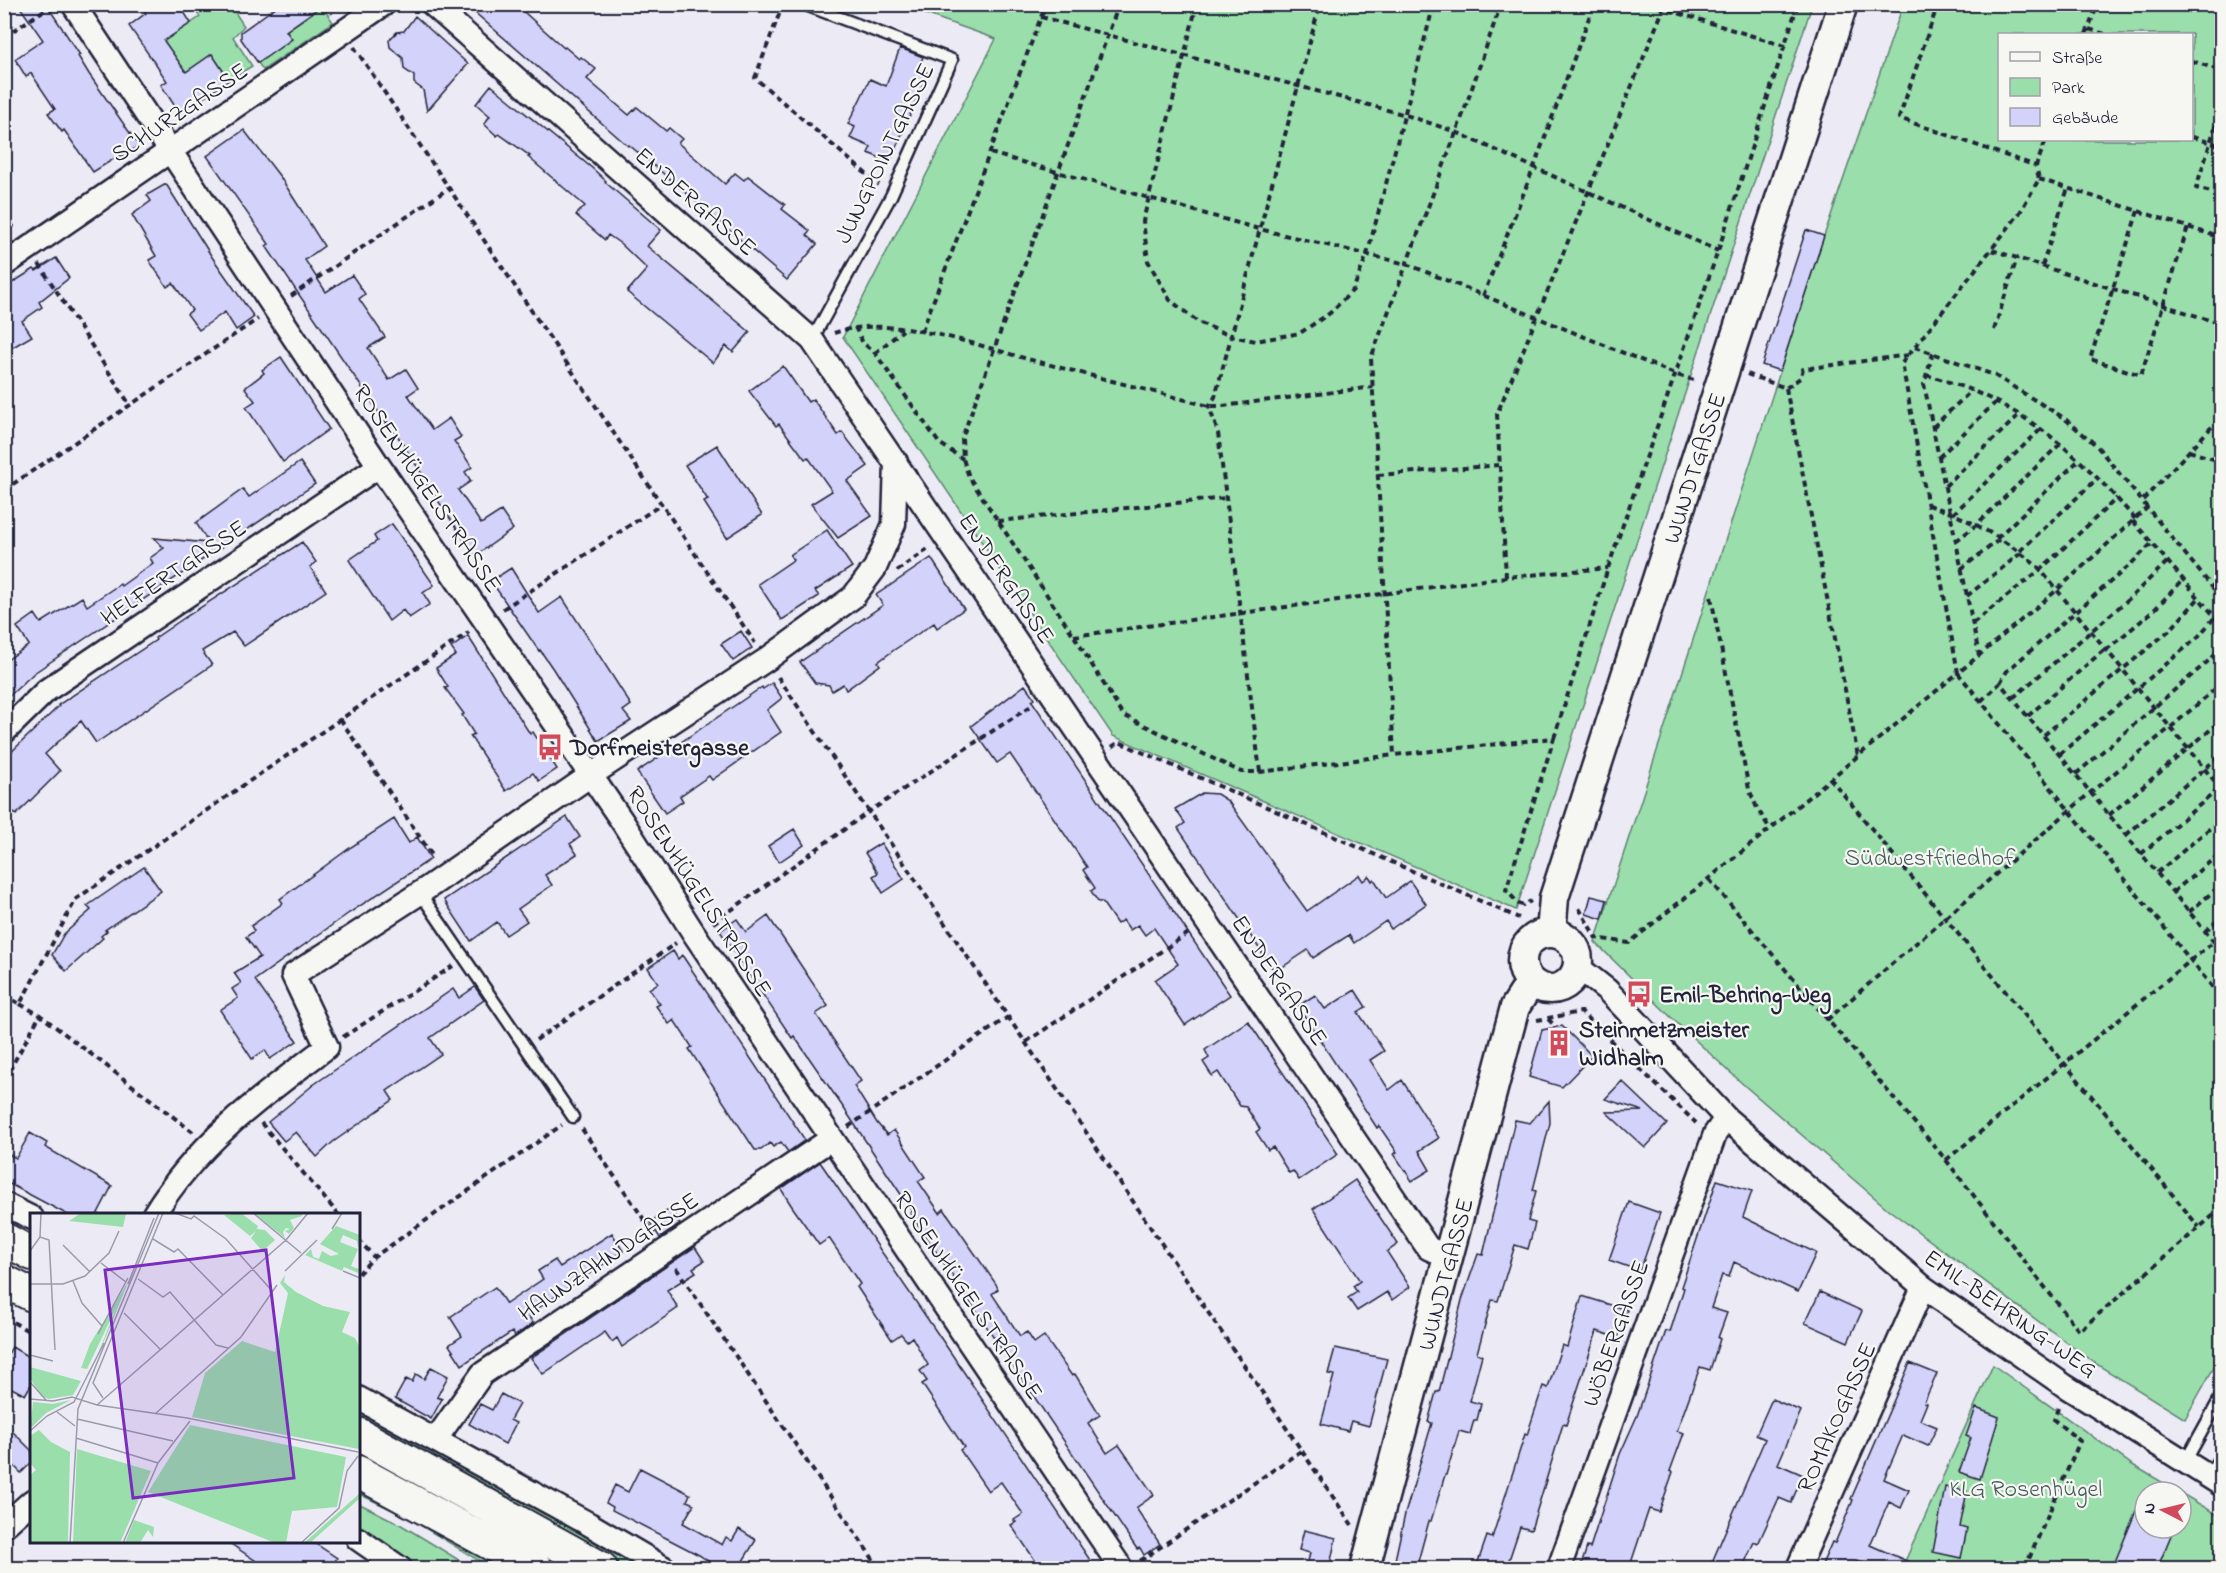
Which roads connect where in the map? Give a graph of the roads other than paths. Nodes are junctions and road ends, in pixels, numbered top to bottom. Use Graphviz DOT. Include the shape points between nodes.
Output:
graph roads {
  1 [pos="73,4"];
  2 [pos="384,4"];
  3 [pos="432,4"];
  4 [pos="803,4"];
  5 [pos="1843,4"];
  6 [pos="171,149"];
  7 [pos="4,265"];
  8 [pos="812,340"];
  9 [pos="896,462"];
  10 [pos="379,466"];
  11 [pos="4,732"];
  12 [pos="591,775"];
  13 [pos="420,893"];
  14 [pos="1551,933"];
  15 [pos="1578,967"];
  16 [pos="1531,982"];
  17 [pos="573,1117"];
  18 [pos="1721,1126"];
  19 [pos="831,1138"];
  20 [pos="4,1203"];
  21 [pos="156,1213"];
  22 [pos="30,1217"];
  23 [pos="4,1239"];
  24 [pos="30,1253"];
  25 [pos="1450,1258"];
  26 [pos="4,1281"];
  27 [pos="1923,1287"];
  28 [pos="30,1295"];
  29 [pos="2222,1395"];
  30 [pos="360,1399"];
  31 [pos="360,1435"];
  32 [pos="436,1438"];
  33 [pos="2222,1454"];
  34 [pos="2186,1462"];
  35 [pos="360,1474"];
  36 [pos="2215,1481"];
  37 [pos="30,1502"];
  38 [pos="4,1526"];
  39 [pos="360,1540"];
  40 [pos="1368,1561"];
  41 [pos="1130,1565"];
  42 [pos="400,1569"];
  43 [pos="536,1569"];
  44 [pos="602,1569"];
  45 [pos="664,1569"];
  46 [pos="1559,1569"];
  47 [pos="1798,1569"];
  1 -- 6 [label="street, ROSENHÜGELSTRASSE"];
  2 -- 6 [label="street, SCHURZGASSE"];
  3 -- 8 [label="street, ENDERGASSE"];
  4 -- 8 [label="lane, JUNGPOINTGASSE" via="952,60 891,195"];
  5 -- 14 [label="street, WUNDTGASSE" via="1726,368 1546,897"];
  6 -- 7 [label="street, SCHURZGASSE"];
  6 -- 10 [label="street, ROSENHÜGELSTRASSE"];
  8 -- 9 [label="street, ENDERGASSE"];
  9 -- 12 [label="street" via="894,524 875,568 853,597 766,660"];
  9 -- 25 [label="street, ENDERGASSE" via="1428,1248"];
  10 -- 11 [label="street, HELFERTGASSE" via="47,690"];
  10 -- 12 [label="street, ROSENHÜGELSTRASSE"];
  12 -- 13 [label="street"];
  12 -- 19 [label="street, ROSENHÜGELSTRASSE"];
  13 -- 17 [label="lane"];
  13 -- 21 [label="street" via="293,975 327,1047 248,1107 208,1144"];
  14 -- 15 [label="street" via="1570,940"];
  14 -- 16 [label="street" via="1533,939 1522,955 1522,965"];
  15 -- 16 [label="street" via="1568,984 1559,988 1549,990"];
  15 -- 18 [label="street, EMIL-BEHRING-WEG" via="1620,1003"];
  16 -- 25 [label="street, WUNDTGASSE" via="1515,1007"];
  18 -- 27 [label="street, EMIL-BEHRING-WEG"];
  18 -- 46 [label="street, WÖBERGASSE"];
  19 -- 32 [label="street, HAUNZAHNDGASSE" via="482,1374"];
  19 -- 41 [label="street, ROSENHÜGELSTRASSE"];
  20 -- 22 [label="street"];
  23 -- 24 [label="main road"];
  25 -- 40 [label="street, WUNDTGASSE"];
  26 -- 28 [label="main road"];
  27 -- 34 [label="street, EMIL-BEHRING-WEG" via="2065,1386"];
  27 -- 47 [label="street, ROMAKOGASSE"];
  29 -- 34 [label="lane"];
  30 -- 32 [label="street"];
  31 -- 44 [label="main road"];
  32 -- 45 [label="street"];
  33 -- 36 [label="lane"];
  34 -- 36 [label="street, EMIL-BEHRING-WEG"];
  35 -- 43 [label="main road"];
  37 -- 38 [label="street"];
  39 -- 42 [label="street"];
}
